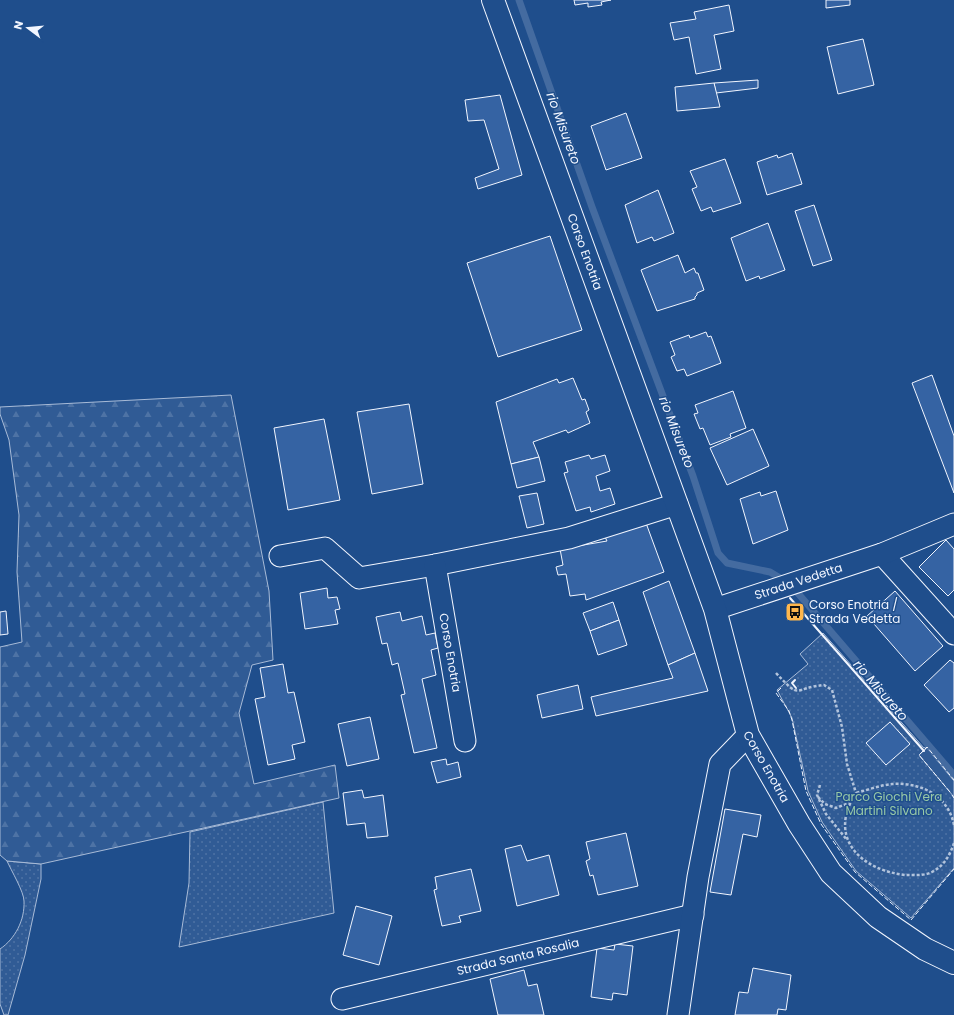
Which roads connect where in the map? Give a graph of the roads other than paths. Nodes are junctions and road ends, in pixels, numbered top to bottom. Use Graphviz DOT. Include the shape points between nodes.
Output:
graph roads {
  1 [pos="493,0"];
  2 [pos="677,504"];
  3 [pos="954,524"];
  4 [pos="882,554"];
  5 [pos="280,556"];
  6 [pos="435,565"];
  7 [pos="715,609"];
  8 [pos="954,634"];
  9 [pos="748,735"];
  10 [pos="465,741"];
  11 [pos="693,914"];
  12 [pos="954,963"];
  13 [pos="342,999"];
  14 [pos="677,1013"];
  1 -- 2 [label="main road, Corso Enotria"];
  2 -- 6 [label="street" via="569,538"];
  2 -- 7 [label="main road, Corso Enotria"];
  3 -- 4 [label="street, Strada Vedetta"];
  4 -- 7 [label="street, Strada Vedetta"];
  4 -- 8 [label="street"];
  5 -- 6 [label="street" via="325,548 359,578"];
  6 -- 10 [label="street, Corso Enotria"];
  7 -- 9 [label="main road, Corso Enotria"];
  9 -- 11 [label="street" via="720,764"];
  9 -- 12 [label="main road, Corso Enotria" via="799,824 831,873 878,917 925,949"];
  11 -- 13 [label="street, Strada Santa Rosalia"];
  11 -- 14 [label="street"];
}
